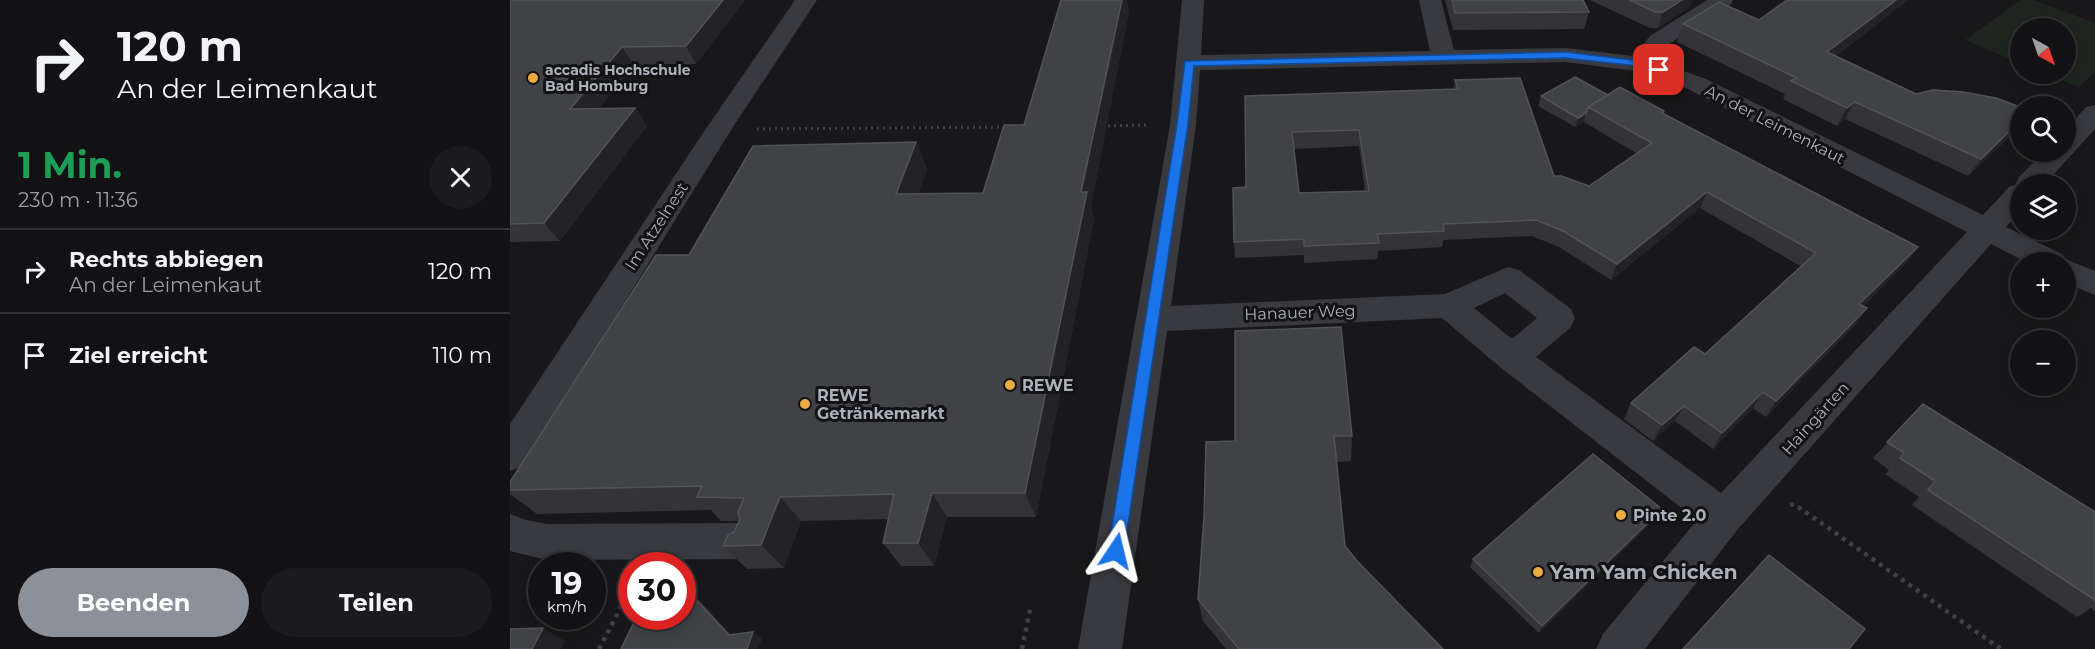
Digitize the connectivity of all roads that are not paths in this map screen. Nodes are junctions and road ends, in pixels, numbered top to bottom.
1 (806, 0) edge
2 (1193, 0) edge
3 (1430, 0) edge
4 (1722, 0) edge
5 (1444, 57) junction
6 (1189, 63) junction
7 (1640, 64) junction
8 (2095, 113) edge
9 (2076, 134) edge
10 (2050, 162) edge
11 (2038, 174) edge
12 (2010, 204) edge
13 (1986, 230) junction
14 (2031, 252) edge
15 (2076, 275) edge
16 (2095, 284) edge
17 (1449, 306) junction
18 (1152, 319) junction
19 (1512, 358) junction
20 (510, 455) edge
21 (1724, 518) junction
22 (510, 532) edge
23 (741, 541) edge
24 (1100, 649) edge
25 (1618, 649) edge

1 - 20 street, Im Atzelnest
2 - 6 street
3 - 5 street
4 - 7 street
5 - 6 street, An der Leimenkaut
5 - 7 street, An der Leimenkaut
6 - 18 street
7 - 13 street, An der Leimenkaut
8 - 9 street
10 - 11 street
12 - 13 street, Haingärten
13 - 14 street, An der Leimenkaut
13 - 21 street, Haingärten
15 - 16 street
17 - 18 street, Hanauer Weg
17 - 19 street
17 - 19 street, Hanauer Weg
18 - 24 street
19 - 21 street
21 - 25 street, Haingärten
22 - 23 street

